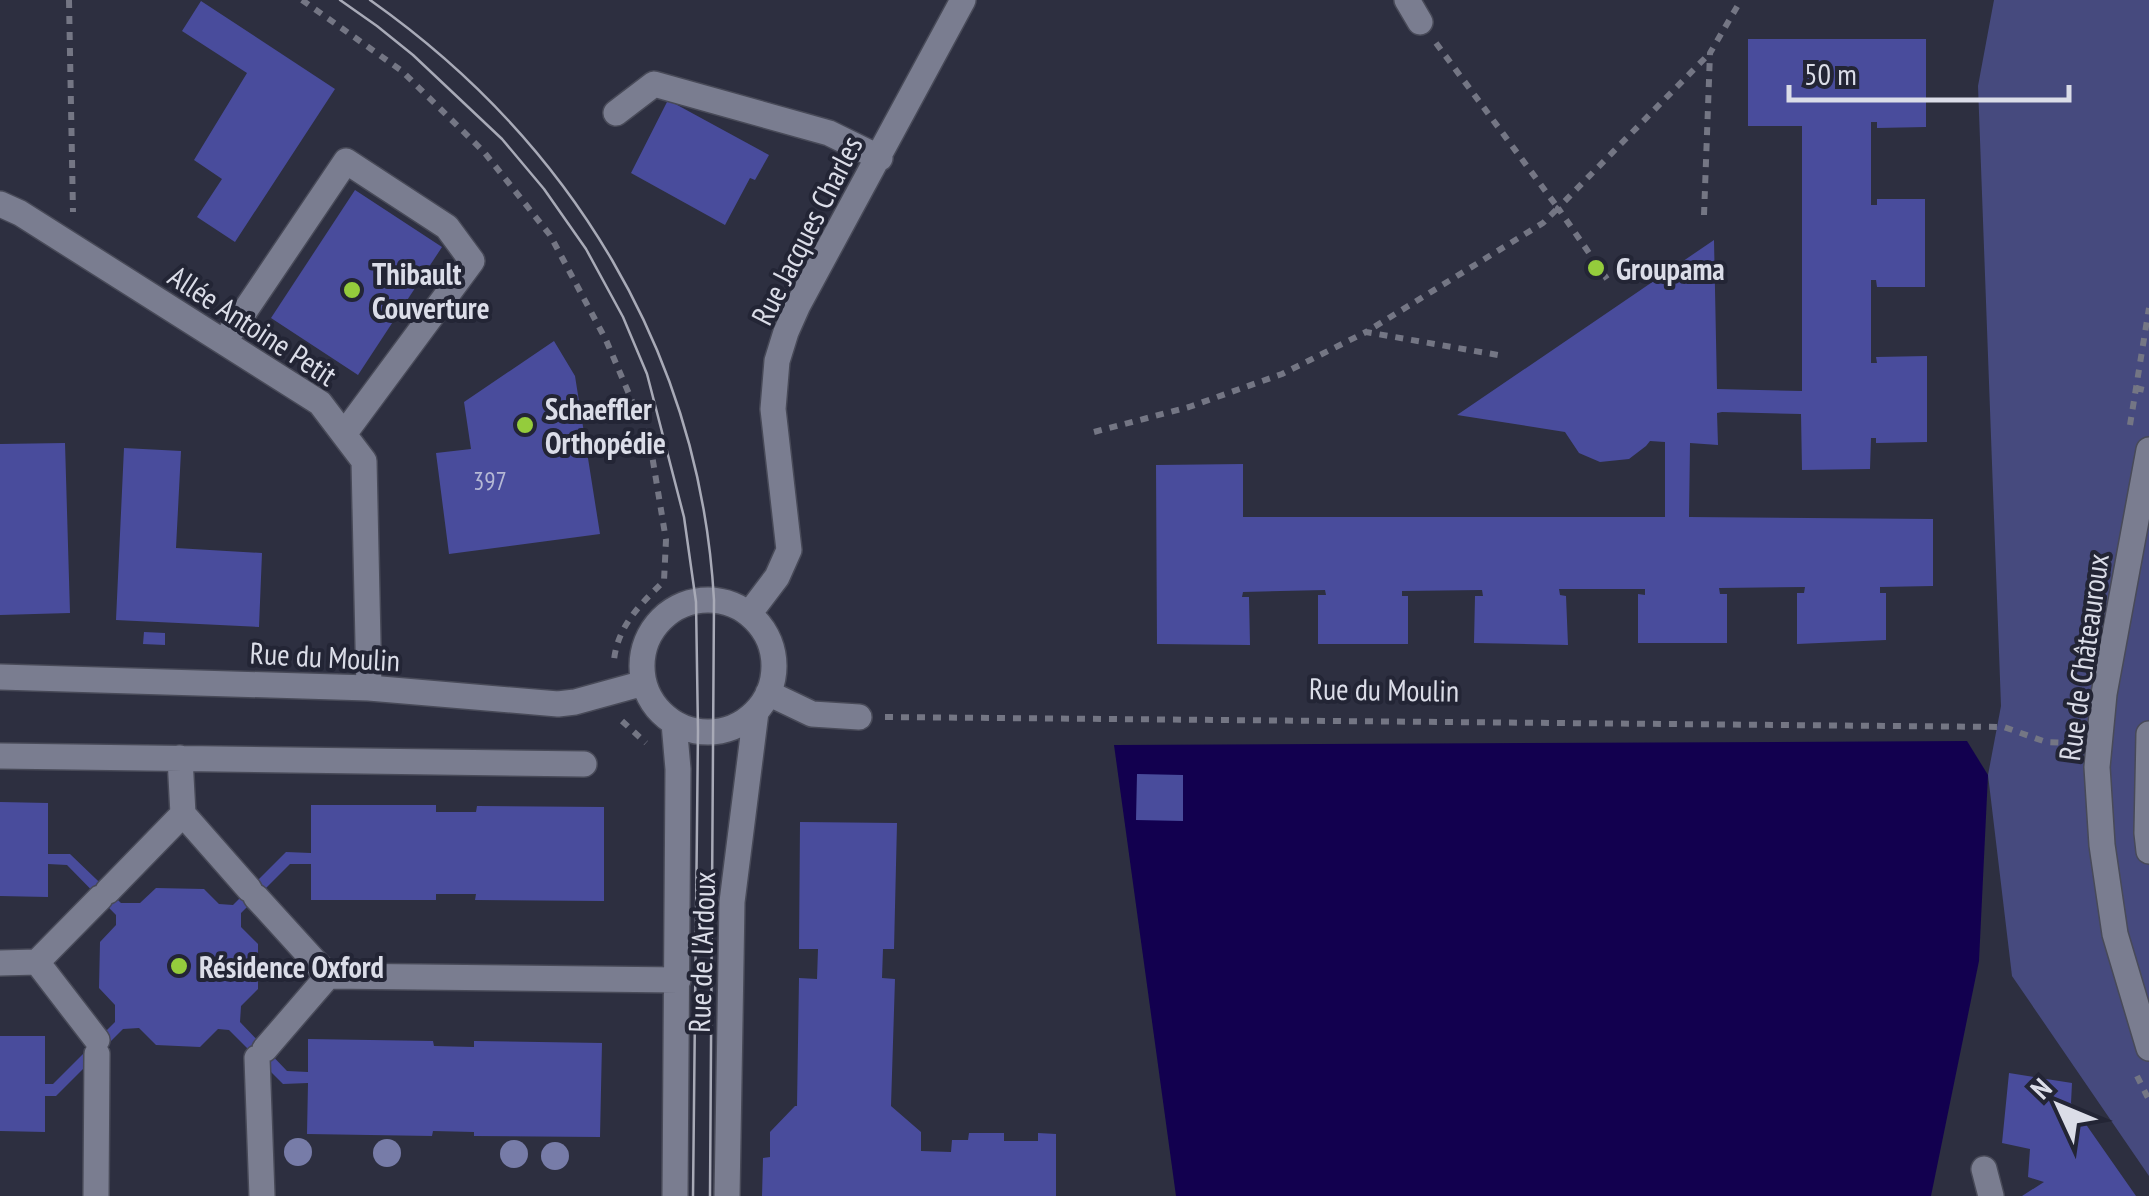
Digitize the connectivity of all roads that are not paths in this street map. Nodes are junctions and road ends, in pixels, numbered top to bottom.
1 (963, 0) edge
2 (616, 113) dead end
3 (880, 158) junction
4 (0, 204) edge
5 (224, 342) junction
6 (344, 434) junction
7 (2149, 450) edge
8 (749, 614) junction
9 (0, 677) edge
10 (644, 683) junction
11 (369, 688) junction
12 (762, 703) junction
13 (858, 716) road end
14 (674, 723) junction
15 (2149, 734) edge
16 (0, 756) edge
17 (180, 758) junction
18 (584, 764) dead end
19 (183, 814) junction
20 (2149, 851) edge
21 (37, 962) junction
22 (0, 963) edge
23 (328, 976) junction
24 (678, 980) junction
25 (2149, 1048) edge
26 (1984, 1169) dead end
27 (96, 1196) edge
28 (262, 1196) edge
29 (675, 1196) edge
30 (727, 1196) edge
31 (1991, 1196) edge

1 - 3 street, Rue Jacques Charles
2 - 3 street
3 - 8 street, Rue Jacques Charles
4 - 5 street, Allée Antoine Petit
5 - 6 street, Allée Antoine Petit
5 - 6 street
6 - 11 street, Allée Antoine Petit
7 - 25 street, Rue de Châteauroux
8 - 10 street
8 - 12 street
9 - 11 street, Rue du Moulin
10 - 11 street, Rue du Moulin
10 - 14 street
12 - 13 street
12 - 14 street
12 - 30 street, Rue de l'Ardoux
14 - 24 street, Rue de l'Ardoux
15 - 20 street
16 - 17 street
17 - 18 street
17 - 19 street
19 - 21 street
19 - 23 street
21 - 22 street
21 - 27 street
23 - 24 street
23 - 28 street
24 - 29 street, Rue de l'Ardoux
26 - 31 street

